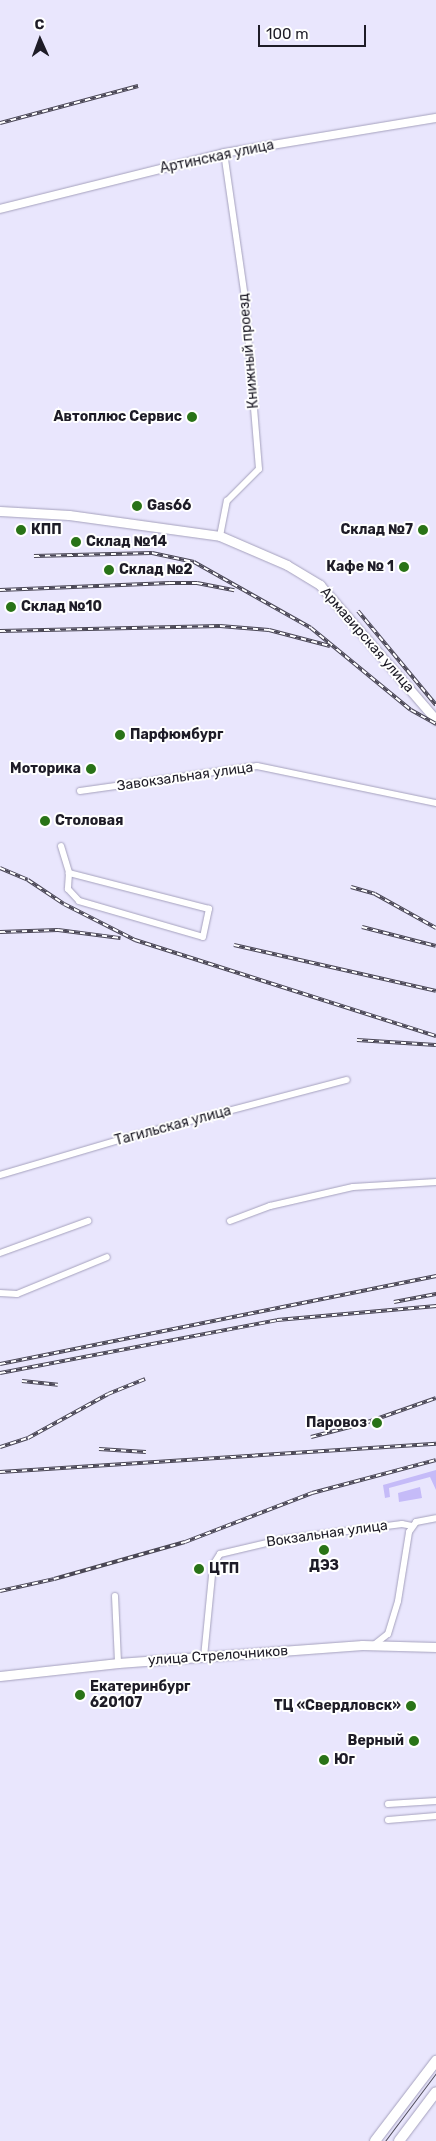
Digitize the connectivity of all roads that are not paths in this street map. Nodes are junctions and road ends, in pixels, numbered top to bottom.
1 (436, 118) edge
2 (224, 153) junction
3 (0, 209) edge
4 (0, 511) edge
5 (220, 536) junction
6 (436, 720) edge
7 (80, 791) dead end
8 (436, 803) edge
9 (61, 846) dead end
10 (70, 873) junction
11 (348, 1080) dead end
12 (0, 1175) edge
13 (436, 1182) edge
14 (88, 1220) dead end
15 (230, 1221) dead end
16 (0, 1253) edge
17 (107, 1258) dead end
18 (0, 1293) edge
19 (436, 1518) edge
20 (412, 1526) junction
21 (115, 1596) dead end
22 (376, 1644) junction
23 (436, 1647) edge
24 (204, 1657) junction
25 (118, 1664) junction
26 (0, 1676) edge
27 (436, 1801) edge
28 (388, 1804) dead end
29 (436, 1816) edge
30 (388, 1820) dead end
31 (436, 2061) edge
32 (436, 2092) edge
33 (375, 2141) edge
34 (399, 2141) edge

1 - 2 street, Артинская улица
2 - 3 street, Артинская улица
2 - 5 street, Книжный проезд
4 - 5 main road, Армавирская улица
5 - 6 main road, Армавирская улица
7 - 8 street, Завокзальная улица
9 - 10 street
10 - 10 street
11 - 12 street, Тагильская улица
13 - 15 street
14 - 16 street
17 - 18 street
19 - 20 street, Вокзальная улица
20 - 22 street
20 - 24 street, Вокзальная улица
21 - 25 street
22 - 23 main road, улица Стрелочников
22 - 24 main road, улица Стрелочников
24 - 25 main road, улица Стрелочников
25 - 26 main road, улица Стрелочников
27 - 28 street
29 - 30 street
31 - 33 main road
32 - 34 main road

